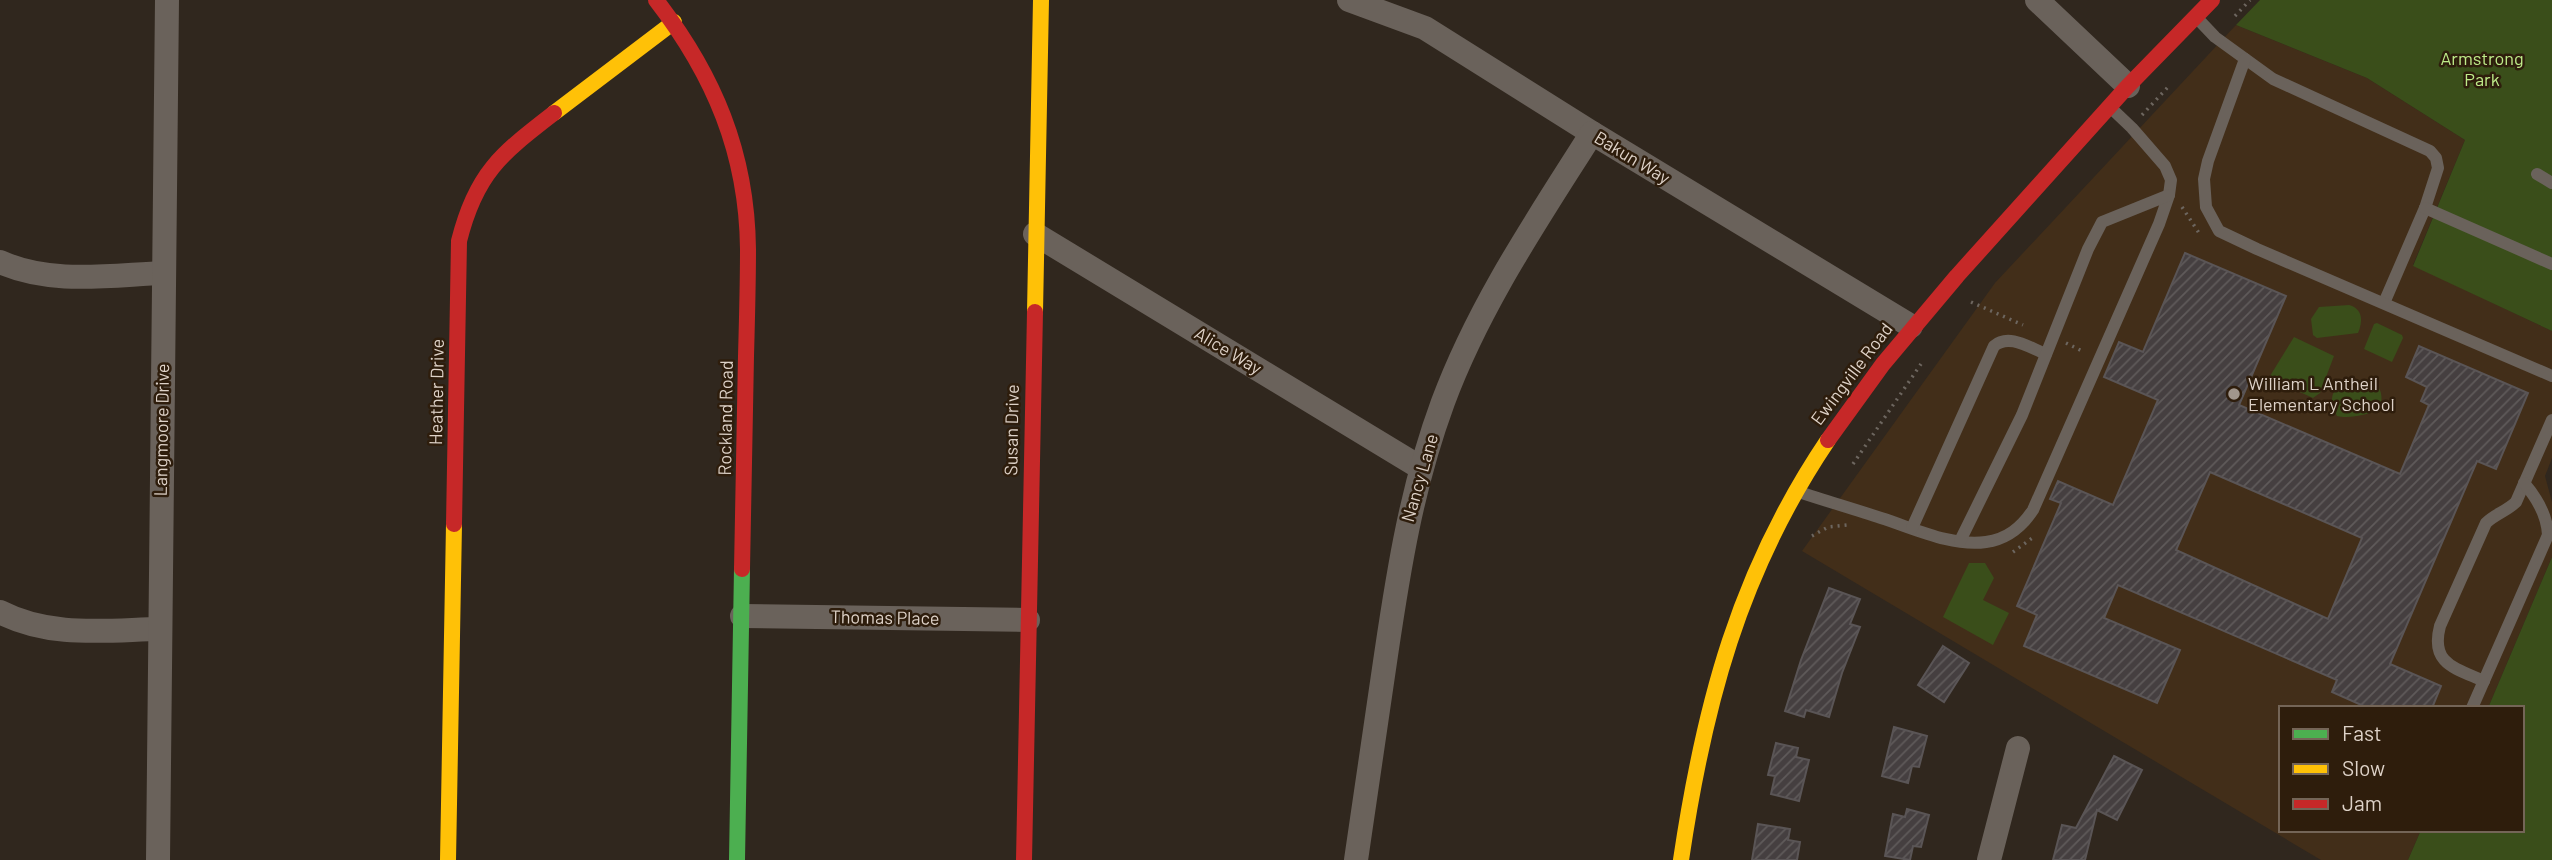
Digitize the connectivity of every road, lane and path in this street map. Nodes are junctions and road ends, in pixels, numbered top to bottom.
1 (167, 0) edge
2 (656, 0) edge
3 (1041, 0) edge
4 (1349, 0) edge
5 (2037, 0) edge
6 (2212, 0) edge
7 (2250, 0) edge
8 (2196, 17) junction
9 (674, 22) junction
10 (2215, 37) junction
11 (2245, 59) junction
12 (2176, 79) dead end
13 (2128, 86) junction
14 (2109, 107) junction
15 (2132, 128) junction
16 (1592, 133) junction
17 (2537, 174) dead end
18 (2552, 183) edge
19 (2169, 195) junction
20 (2425, 208) junction
21 (1035, 234) junction
22 (0, 262) edge
23 (2552, 264) edge
24 (164, 273) junction
25 (1971, 302) dead end
26 (2384, 303) junction
27 (1963, 311) dead end
28 (1911, 326) junction
29 (2046, 354) junction
30 (1926, 357) dead end
31 (2552, 376) edge
32 (2552, 420) edge
33 (1853, 464) dead end
34 (1421, 468) junction
35 (2524, 482) junction
36 (1796, 491) junction
37 (1912, 528) junction
38 (1960, 541) junction
39 (0, 612) edge
40 (742, 616) junction
41 (1028, 620) junction
42 (160, 629) junction
43 (2484, 681) junction
44 (2473, 706) edge
45 (2018, 748) dead end
46 (158, 860) edge
47 (448, 860) edge
48 (737, 860) edge
49 (1024, 860) edge
50 (1356, 860) edge
51 (1681, 860) edge
52 (1989, 860) edge

1 - 24 street, Langmoore Drive
2 - 9 street, Rockland Road
3 - 21 street, Susan Drive
4 - 16 street, Bakun Way
5 - 13 street
6 - 8 street, Ewingville Road
7 - 10 path
8 - 10 lane
8 - 13 street, Ewingville Road
9 - 40 street, Rockland Road
9 - 47 street, Heather Drive
10 - 11 lane
11 - 20 lane
11 - 26 lane
12 - 15 path
13 - 14 street, Ewingville Road
14 - 15 lane
14 - 28 street, Ewingville Road
15 - 19 lane
16 - 28 street, Bakun Way
16 - 34 street, Nancy Lane
17 - 18 lane
19 - 29 lane
19 - 38 lane
20 - 23 lane
20 - 26 lane
21 - 34 street, Alice Way
21 - 41 street, Susan Drive
22 - 24 street
24 - 42 street, Langmoore Drive
25 - 27 path
26 - 31 lane
28 - 36 street, Ewingville Road
29 - 37 lane
29 - 38 lane
30 - 33 path
32 - 35 lane
34 - 50 street, Nancy Lane
35 - 43 lane
35 - 43 lane
36 - 37 lane
36 - 51 street, Ewingville Road
37 - 38 lane
39 - 42 street
40 - 41 street, Thomas Place
40 - 48 street, Rockland Road
41 - 49 street, Susan Drive
42 - 46 street, Langmoore Drive
43 - 44 lane
45 - 52 street

